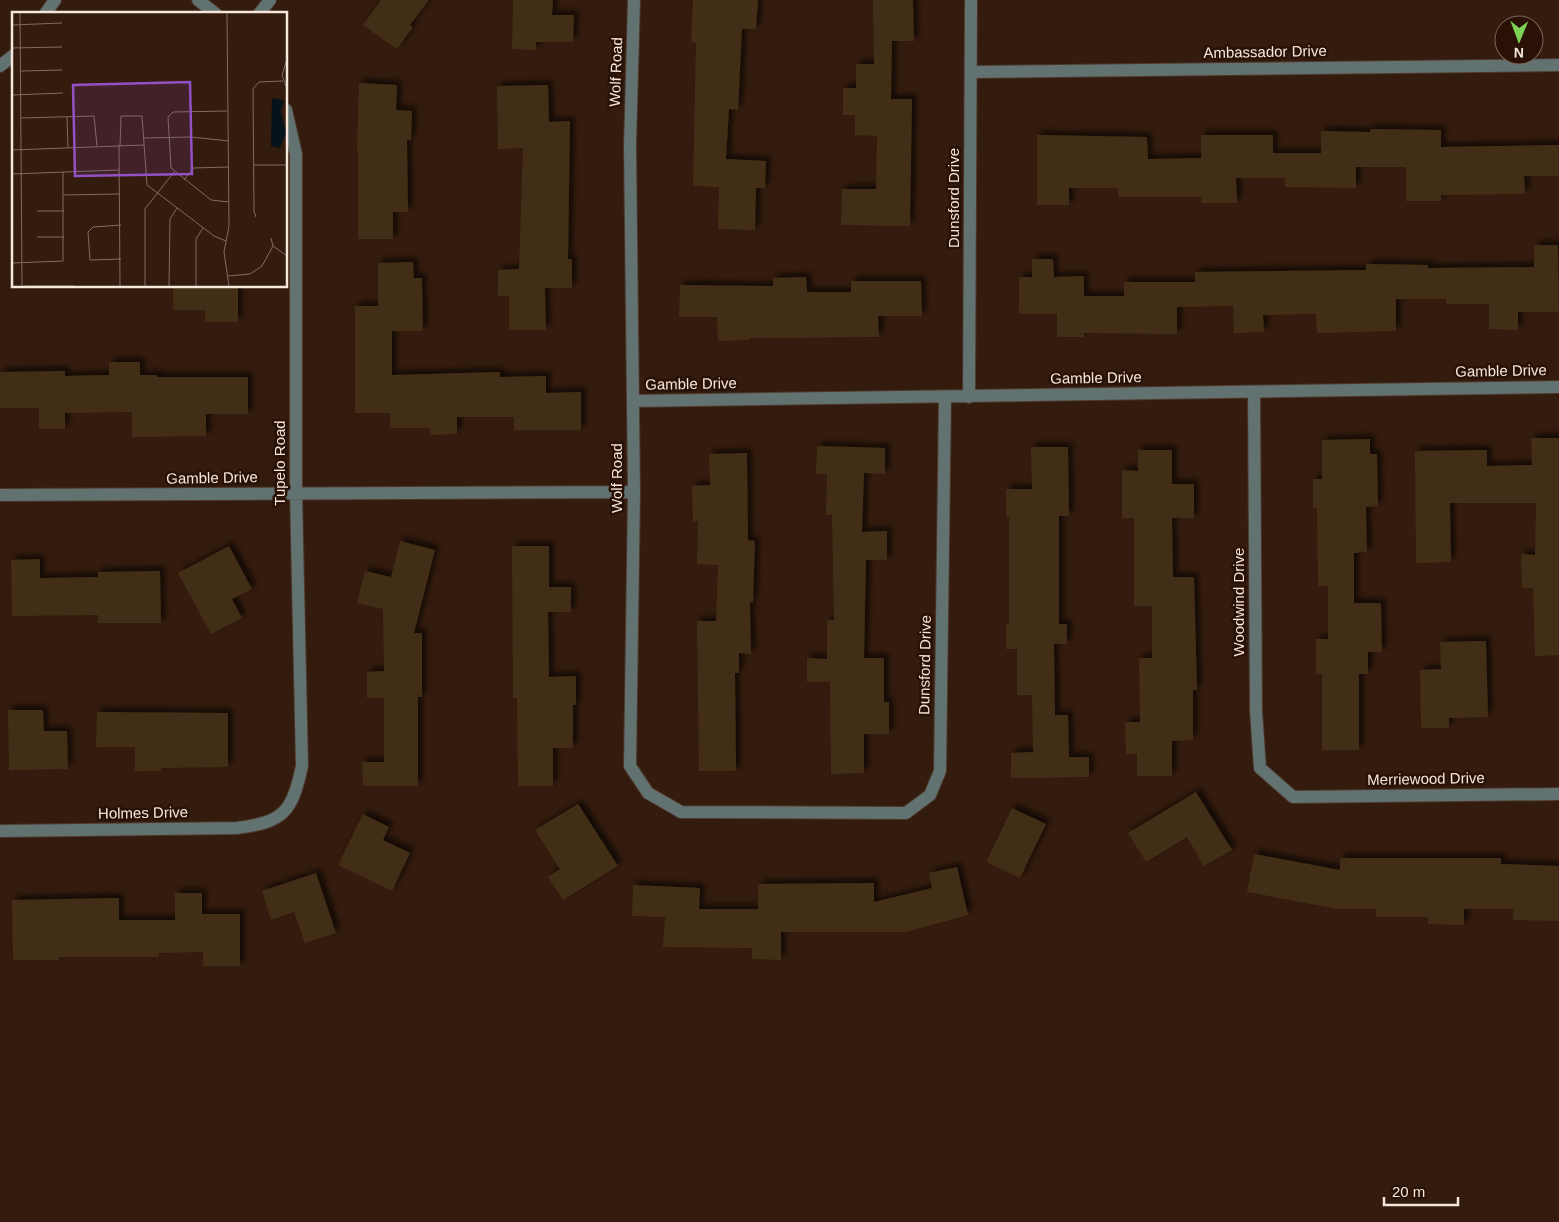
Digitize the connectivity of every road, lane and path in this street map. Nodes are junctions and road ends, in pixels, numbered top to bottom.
1 (55, 0) edge
2 (198, 0) edge
3 (270, 0) edge
4 (634, 0) edge
5 (971, 0) edge
6 (46, 12) edge
7 (213, 12) edge
8 (261, 12) edge
9 (12, 57) edge
10 (1559, 65) edge
11 (0, 66) edge
12 (971, 72) junction
13 (288, 119) edge
14 (1559, 387) edge
15 (1254, 392) junction
16 (945, 397) junction
17 (969, 397) junction
18 (633, 401) junction
19 (634, 492) junction
20 (296, 493) junction
21 (0, 496) edge
22 (1559, 794) edge
23 (1293, 797) joint
24 (799, 813) joint
25 (284, 814) joint
26 (0, 832) edge

1 - 6 street
2 - 7 street
3 - 8 street
4 - 18 street, Wolf Road
5 - 12 street, Dunsford Drive
9 - 11 street
10 - 12 street, Ambassador Drive
12 - 17 street, Dunsford Drive
13 - 20 street, Tupelo Road
14 - 15 street, Gamble Drive
15 - 17 street, Gamble Drive
15 - 23 street, Woodwind Drive
16 - 17 street, Gamble Drive
16 - 18 street, Gamble Drive
16 - 24 street, Dunsford Drive
18 - 19 street, Wolf Road
19 - 20 street, Gamble Drive
19 - 24 street, Wolf Road
20 - 21 street, Gamble Drive
20 - 25 street, Tupelo Road
22 - 23 street, Merriewood Drive
25 - 26 street, Holmes Drive

